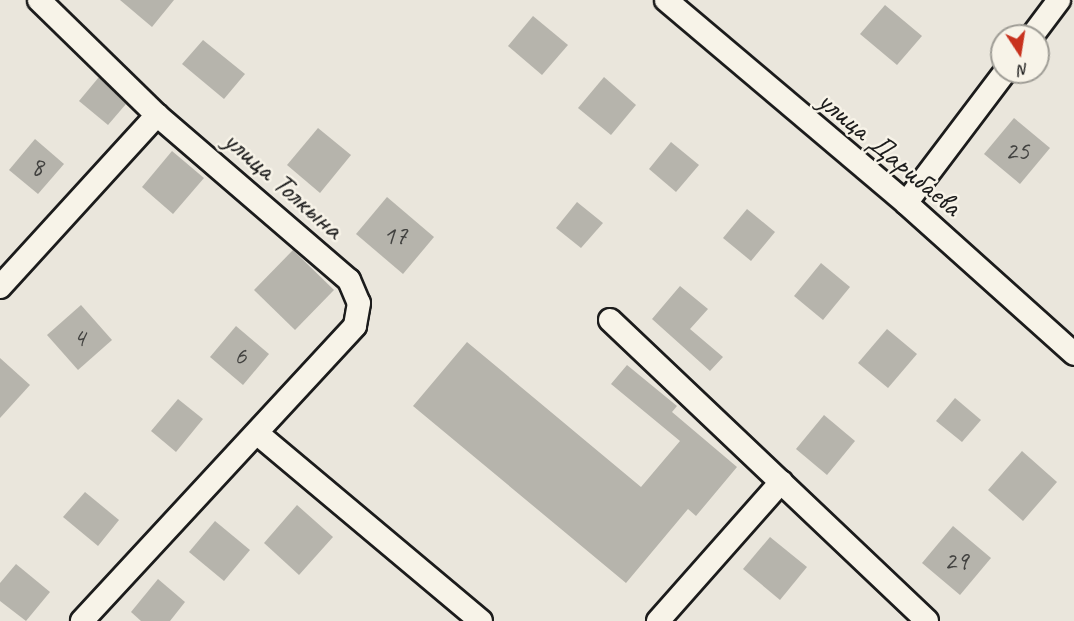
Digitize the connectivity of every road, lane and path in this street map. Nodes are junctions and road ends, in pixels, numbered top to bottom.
1 (39, 0) edge
2 (666, 0) edge
3 (1059, 0) edge
4 (1041, 24) edge
5 (996, 84) edge
6 (157, 114) junction
7 (906, 203) junction
8 (0, 287) edge
9 (610, 320) dead end
10 (1074, 354) edge
11 (258, 434) junction
12 (781, 482) junction
13 (82, 621) edge
14 (482, 621) edge
15 (658, 621) edge
16 (927, 621) edge

1 - 6 street, улица Толкына
2 - 7 street, улица Дарибаева
3 - 4 street
5 - 7 street
6 - 8 street
6 - 11 street, улица Толкына
7 - 10 street, улица Дарибаева
9 - 12 street
11 - 13 street, улица Толкына
11 - 14 street
12 - 15 street
12 - 16 street

